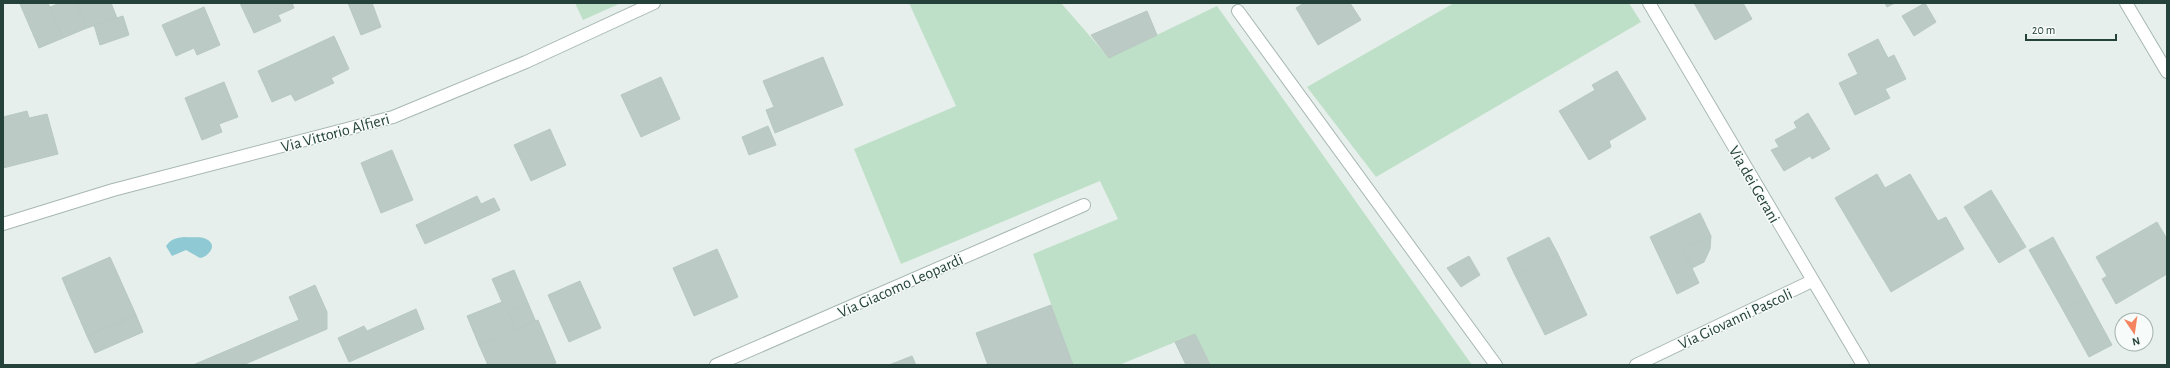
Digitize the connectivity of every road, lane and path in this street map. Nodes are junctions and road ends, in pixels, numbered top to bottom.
1 (654, 3) edge
2 (1649, 3) edge
3 (2126, 3) edge
4 (1238, 10) dead end
5 (2167, 72) edge
6 (1084, 205) dead end
7 (3, 224) edge
8 (1812, 281) junction
9 (716, 365) edge
10 (1496, 365) edge
11 (1636, 365) edge
12 (1862, 365) edge

1 - 7 street, Via Vittorio Alfieri
2 - 8 street, Via dei Gerani
3 - 5 street
4 - 10 street
6 - 9 street, Via Giacomo Leopardi
8 - 11 street, Via Giovanni Pascoli
8 - 12 street, Via dei Gerani

